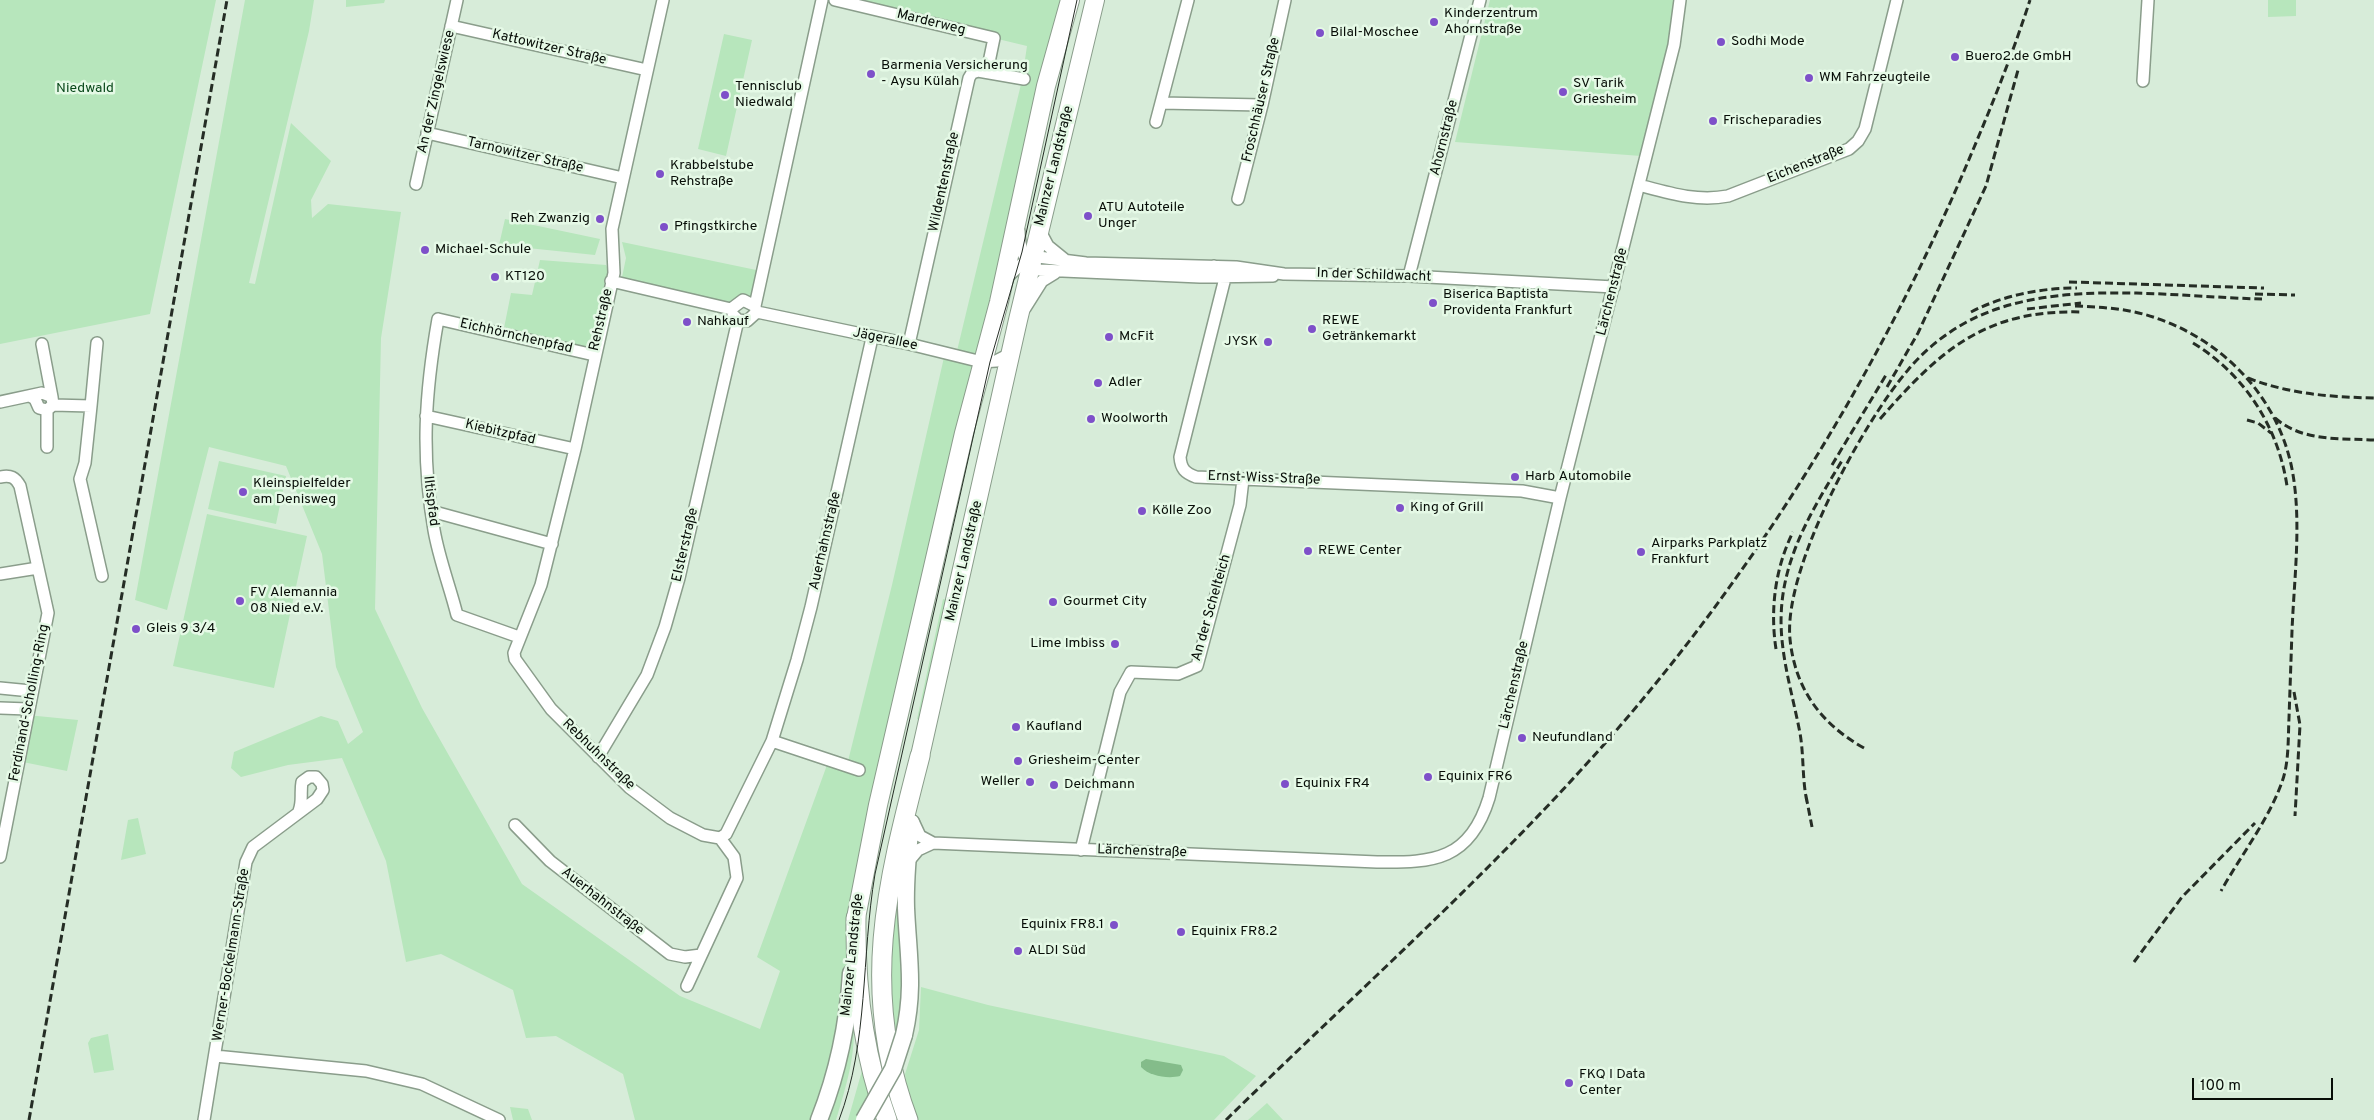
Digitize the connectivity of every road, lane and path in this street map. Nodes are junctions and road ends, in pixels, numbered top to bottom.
1 (457, 0) edge
2 (663, 0) edge
3 (822, 0) edge
4 (834, 0) edge
5 (1070, 0) edge
6 (1095, 0) edge
7 (1188, 0) edge
8 (1284, 0) edge
9 (1480, 0) edge
10 (1680, 0) edge
11 (1897, 0) edge
12 (2148, 0) edge
13 (451, 26) junction
14 (647, 70) junction
15 (987, 72) junction
16 (1024, 79) dead end
17 (2143, 81) dead end
18 (1161, 103) junction
19 (1262, 105) junction
20 (1156, 122) dead end
21 (427, 133) junction
22 (623, 178) junction
23 (416, 184) dead end
24 (1639, 185) junction
25 (1238, 199) dead end
26 (1018, 209) junction
27 (1040, 231) junction
28 (1031, 261) junction
29 (1068, 261) junction
30 (1214, 266) junction
31 (1055, 272) junction
32 (1284, 274) junction
33 (1409, 276) junction
34 (1202, 277) junction
35 (1225, 277) junction
36 (611, 281) junction
37 (1004, 281) junction
38 (1614, 287) junction
39 (1221, 291) junction
40 (731, 308) junction
41 (756, 309) junction
42 (438, 319) joint
43 (738, 320) junction
44 (1018, 320) junction
45 (872, 338) junction
46 (97, 343) dead end
47 (42, 344) dead end
48 (909, 344) junction
49 (1012, 353) junction
50 (594, 355) junction
51 (982, 362) junction
52 (0, 402) edge
53 (51, 404) junction
54 (90, 406) junction
55 (426, 416) junction
56 (47, 447) dead end
57 (575, 449) junction
58 (0, 477) edge
59 (1243, 479) junction
60 (1560, 498) junction
61 (431, 511) junction
62 (552, 544) junction
63 (38, 568) junction
64 (0, 574) edge
65 (102, 576) dead end
66 (519, 637) junction
67 (0, 688) edge
68 (31, 691) junction
69 (0, 708) edge
70 (28, 709) junction
71 (772, 741) junction
72 (598, 756) junction
73 (920, 756) junction
74 (859, 770) dead end
75 (912, 805) junction
76 (298, 811) dead end
77 (4, 816) edge
78 (515, 825) dead end
79 (720, 838) junction
80 (933, 843) junction
81 (1081, 850) junction
82 (0, 857) edge
83 (906, 866) junction
84 (856, 918) junction
85 (701, 955) junction
86 (687, 986) dead end
87 (215, 1056) junction
88 (204, 1120) edge
89 (499, 1120) edge
90 (819, 1120) edge
91 (864, 1120) edge
92 (887, 1120) edge
93 (908, 1120) edge

1 - 13 street, An der Zingelswiese
2 - 14 street, Rehstraße
3 - 41 street
4 - 15 street, Marderweg
5 - 26 main road, Mainzer Landstraße
6 - 27 main road, Mainzer Landstraße
7 - 18 street
8 - 19 street, Froschhäuser Straße
9 - 33 street, Ahornstraße
10 - 24 street, Lärchenstraße
11 - 24 street, Eichenstraße
12 - 17 street
13 - 14 street, Kattowitzer Straße
13 - 21 street, An der Zingelswiese
14 - 22 street, Rehstraße
15 - 16 street
15 - 48 street, Wildentenstraße
18 - 19 street
18 - 20 street
19 - 25 street, Froschhäuser Straße
21 - 22 street, Tarnowitzer Straße
21 - 23 street, An der Zingelswiese
22 - 36 street, Rehstraße
24 - 38 street, Lärchenstraße
26 - 28 street
26 - 37 main road, Mainzer Landstraße
27 - 28 main road, Mainzer Landstraße
27 - 29 street
28 - 29 street, In der Schildwacht
28 - 31 street, In der Schildwacht
28 - 37 street
28 - 44 main road, Mainzer Landstraße
29 - 30 street, In der Schildwacht
30 - 32 street, In der Schildwacht
30 - 35 street
31 - 34 street, In der Schildwacht
31 - 44 street
32 - 33 street, In der Schildwacht
32 - 35 street, In der Schildwacht
33 - 38 street, In der Schildwacht
34 - 35 street, In der Schildwacht
34 - 39 street
35 - 39 street, Ernst-Wiss-Straße
36 - 40 street, Jägerallee
36 - 50 street, Rehstraße
37 - 51 main road, Mainzer Landstraße
38 - 60 street, Lärchenstraße
39 - 59 street, Ernst-Wiss-Straße
40 - 41 street, Jägerallee
40 - 43 street
41 - 43 street
41 - 45 street, Jägerallee
42 - 50 street, Eichhörnchenpfad
42 - 55 street, Iltispfad
43 - 72 street, Elsterstraße
44 - 49 main road, Mainzer Landstraße
45 - 48 street, Jägerallee
45 - 71 street, Auerhahnstraße
46 - 54 street
47 - 53 street
48 - 51 street, Jägerallee
49 - 51 street, Jägerallee
49 - 73 main road, Mainzer Landstraße
50 - 57 street, Rehstraße
51 - 84 main road, Mainzer Landstraße
52 - 53 street
53 - 54 street
53 - 56 street
54 - 65 street
55 - 57 street, Kiebitzpfad
55 - 61 street, Iltispfad
57 - 62 street, Rehstraße
58 - 63 street, Ferdinand-Scholling-Ring
59 - 60 street, Ernst-Wiss-Straße
59 - 81 street, An der Schelteich
60 - 81 street, Lärchenstraße
61 - 62 street
61 - 66 street, Iltispfad
62 - 66 street, Rehstraße
63 - 64 street
63 - 68 street, Ferdinand-Scholling-Ring
66 - 72 street, Rebhuhnstraße
67 - 68 street
68 - 70 street, Ferdinand-Scholling-Ring
69 - 70 street
70 - 77 street, Ferdinand-Scholling-Ring
71 - 74 street
71 - 79 street, Auerhahnstraße
72 - 79 street, Rebhuhnstraße
73 - 75 main road, Mainzer Landstraße
73 - 93 highway
75 - 80 street
75 - 83 main road, Mainzer Landstraße
76 - 87 street, Werner-Bockelmann-Straße
77 - 82 street, Ferdinand-Scholling-Ring
78 - 85 street, Auerhahnstraße
79 - 85 street
80 - 81 street, Lärchenstraße
80 - 83 street
83 - 91 main road, Mainzer Landstraße, bridge
84 - 90 main road, Mainzer Landstraße
84 - 92 highway
85 - 86 street
87 - 88 street, Werner-Bockelmann-Straße
87 - 89 street

